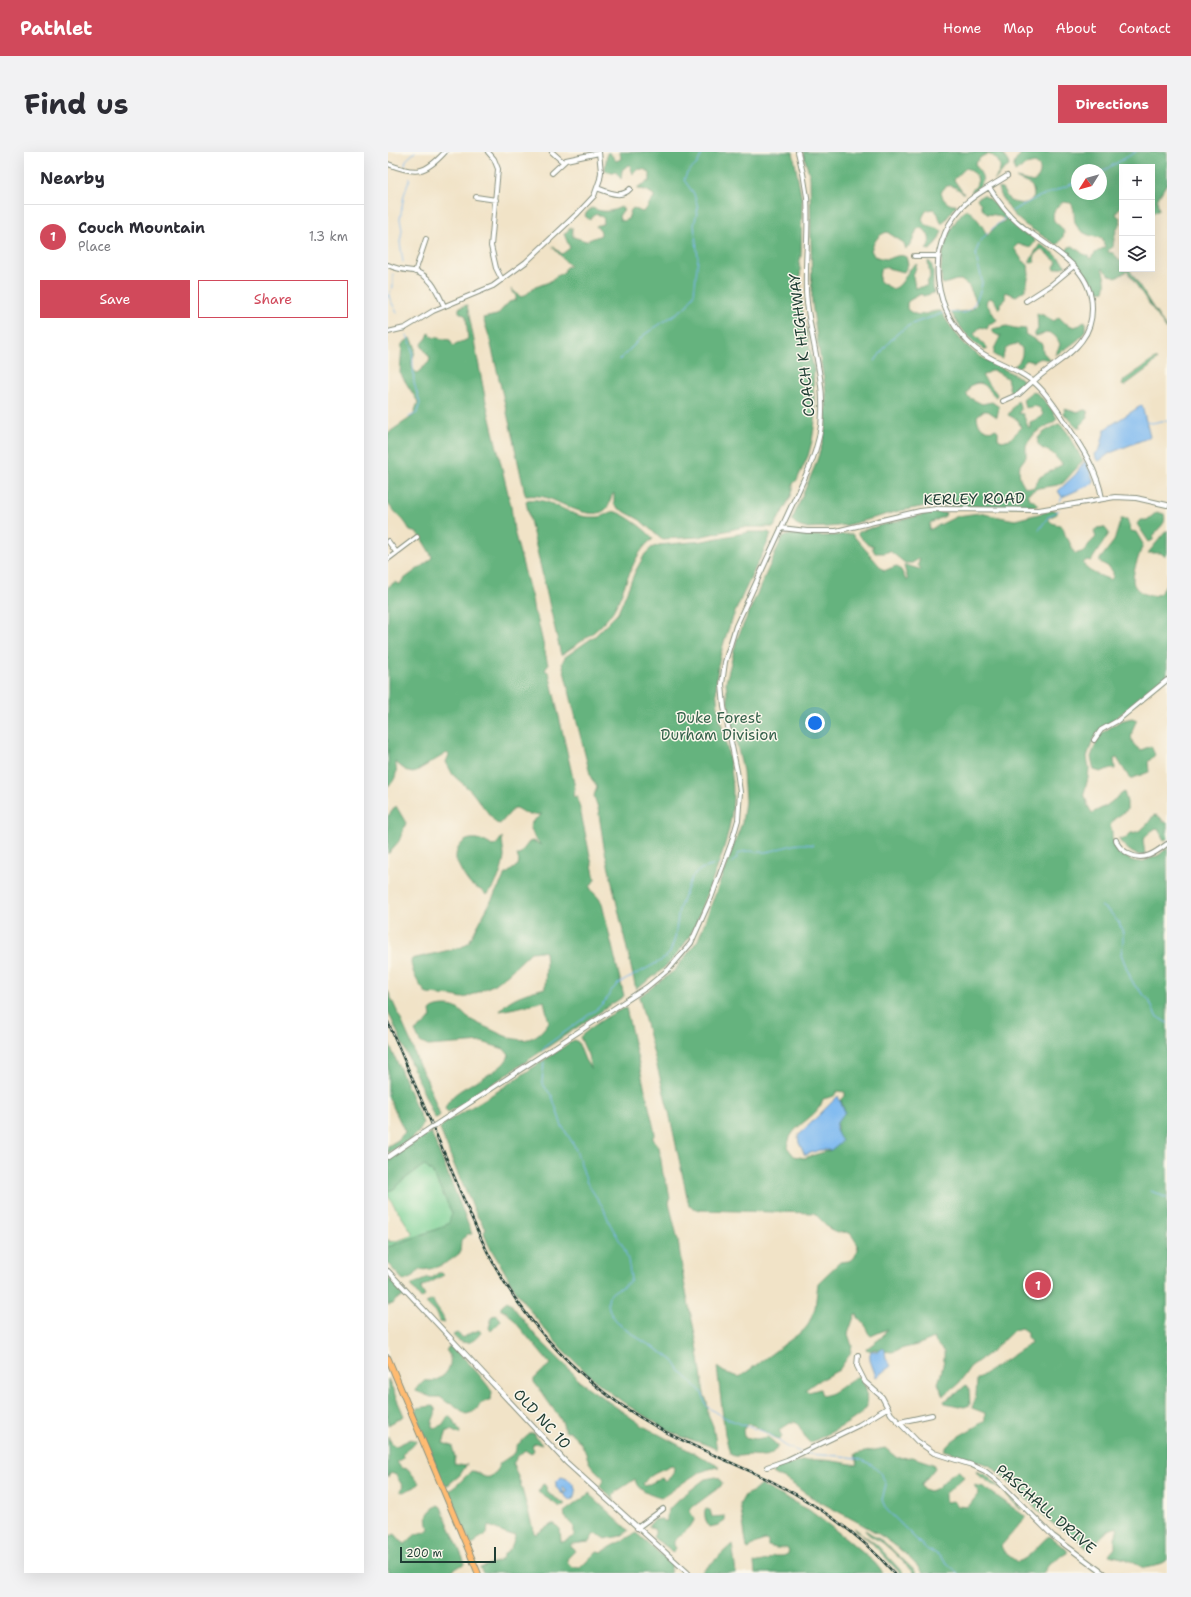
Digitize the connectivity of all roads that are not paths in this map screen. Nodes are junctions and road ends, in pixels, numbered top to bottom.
1 (445, 152) edge
2 (488, 152) edge
3 (552, 152) edge
4 (599, 152) edge
5 (798, 152) edge
6 (563, 162) junction
7 (388, 164) edge
8 (552, 173) dead end
9 (1006, 176) dead end
10 (989, 187) junction
11 (597, 188) junction
12 (630, 189) dead end
13 (476, 197) dead end
14 (496, 200) junction
15 (426, 239) dead end
16 (914, 256) dead end
17 (938, 256) junction
18 (388, 265) edge
19 (1074, 266) junction
20 (415, 272) junction
21 (502, 280) junction
22 (1026, 301) dead end
23 (444, 306) junction
24 (388, 332) edge
25 (1033, 381) junction
26 (1004, 401) dead end
27 (1102, 498) junction
28 (1167, 505) edge
29 (782, 528) junction
30 (417, 537) dead end
31 (388, 541) edge
32 (396, 552) junction
33 (388, 559) edge
34 (1167, 680) edge
35 (1094, 740) dead end
36 (1116, 840) dead end
37 (1167, 844) edge
38 (388, 1157) edge
39 (388, 1271) edge
40 (858, 1355) dead end
41 (388, 1358) edge
42 (887, 1408) junction
43 (932, 1415) dead end
44 (900, 1422) junction
45 (767, 1467) dead end
46 (663, 1509) dead end
47 (637, 1528) junction
48 (478, 1573) edge
49 (688, 1573) edge
50 (1103, 1573) edge

1 - 7 street
2 - 14 street
3 - 6 street
4 - 6 street
4 - 11 street
5 - 29 street, COACH K HIGHWAY
6 - 8 street
9 - 10 street
10 - 17 street
10 - 19 street
11 - 12 street
11 - 21 street
13 - 14 street
14 - 21 street
15 - 20 street
16 - 17 street
17 - 25 street
18 - 20 street
19 - 22 street
19 - 25 street
20 - 23 street
21 - 23 street
23 - 24 street
25 - 26 street
25 - 27 street
27 - 28 street, KERLEY ROAD
27 - 29 street, KERLEY ROAD
29 - 38 street, COACH K HIGHWAY, bridge
30 - 32 street
31 - 32 street
32 - 33 street
34 - 35 street
36 - 37 street
39 - 47 street, OLD NC 10
40 - 42 street, PASCHALL DRIVE
41 - 48 main road
42 - 44 street, PASCHALL DRIVE
42 - 45 street
43 - 44 street
44 - 50 street, PASCHALL DRIVE
46 - 47 street
47 - 49 street, OLD NC 10

